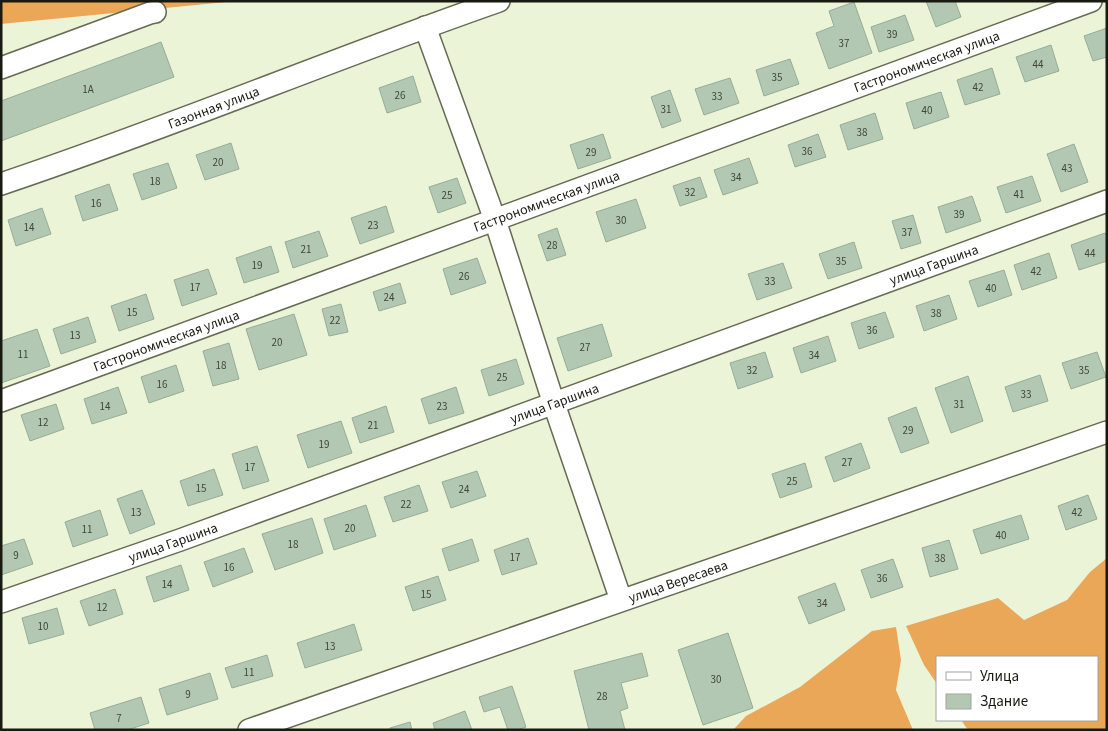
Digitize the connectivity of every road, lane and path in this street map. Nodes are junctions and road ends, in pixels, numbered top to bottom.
1 (499, 1) edge
2 (1092, 1) edge
3 (155, 12) dead end
4 (425, 27) junction
5 (1, 68) edge
6 (1, 184) edge
7 (1107, 202) edge
8 (495, 220) junction
9 (1, 401) edge
10 (554, 404) junction
11 (1107, 432) edge
12 (622, 600) junction
13 (1, 602) edge
14 (249, 730) edge

1 - 4 street, Газонная улица
2 - 8 street, Гастрономическая улица
3 - 5 street
4 - 6 street, Газонная улица
4 - 8 street
7 - 10 street, улица Гаршина
8 - 9 street, Гастрономическая улица
8 - 10 street
10 - 12 street
10 - 13 street, улица Гаршина
11 - 12 street, улица Вересаева
12 - 14 street, улица Вересаева

